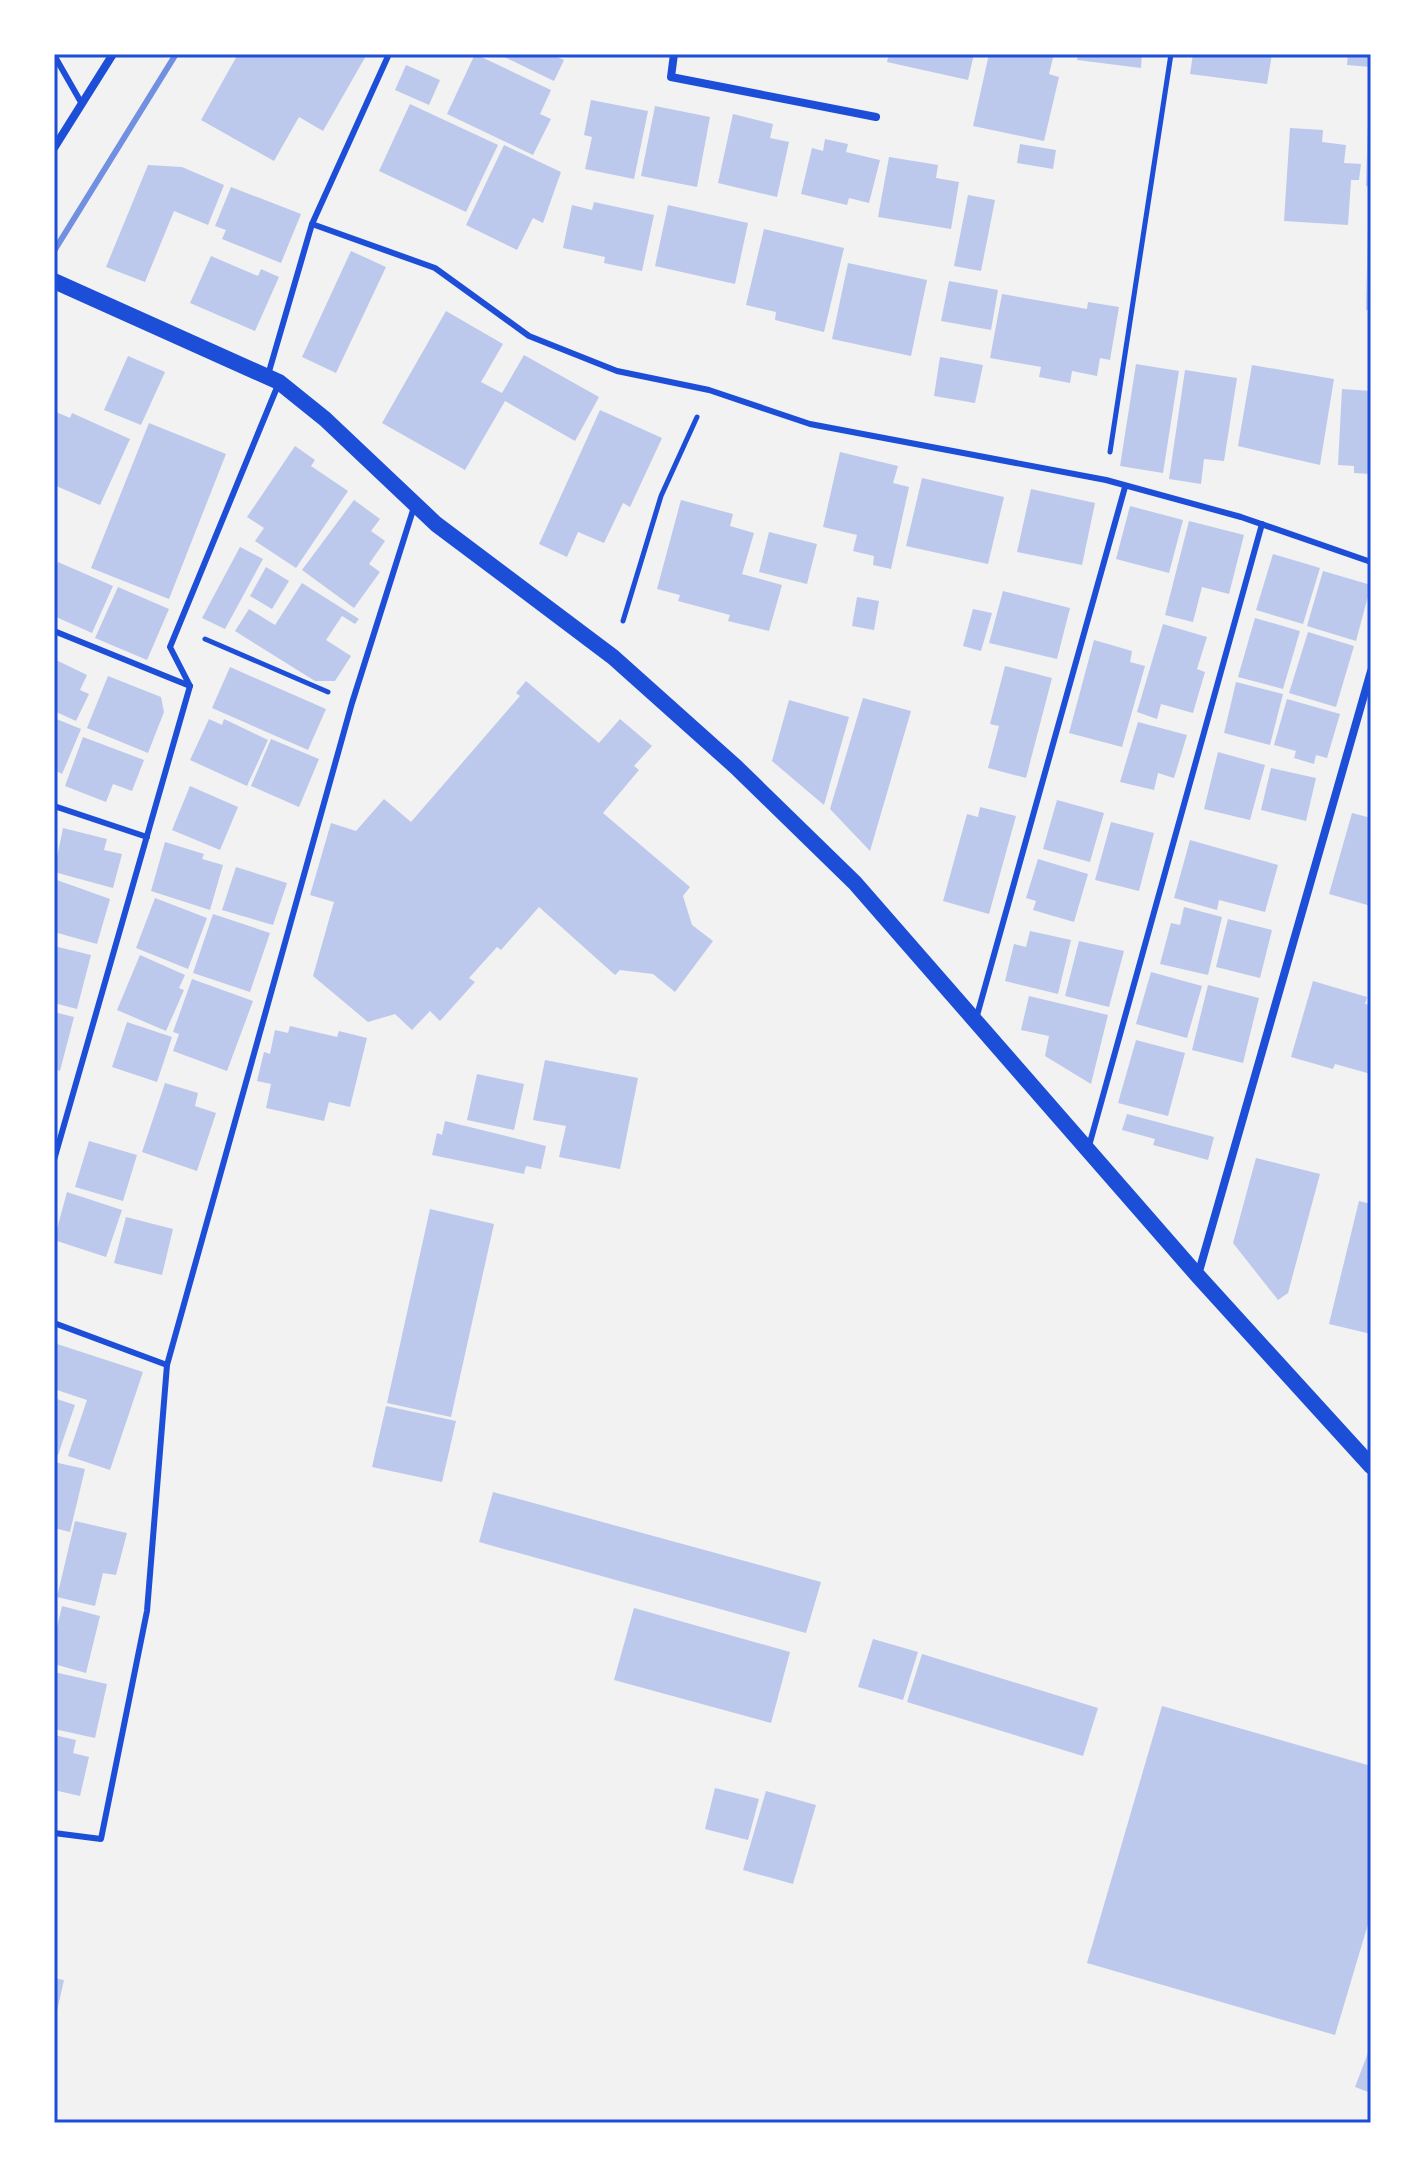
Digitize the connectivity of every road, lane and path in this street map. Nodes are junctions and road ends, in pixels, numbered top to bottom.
1 (113, 54) edge
2 (389, 54) edge
3 (674, 54) edge
4 (1171, 54) edge
5 (54, 55) edge
6 (82, 104) junction
7 (876, 117) dead end
8 (54, 148) edge
9 (312, 224) junction
10 (54, 281) edge
11 (274, 378) junction
12 (709, 390) junction
13 (1106, 480) junction
14 (1125, 487) junction
15 (414, 504) junction
16 (1262, 524) junction
17 (1371, 562) edge
18 (178, 627) junction
19 (54, 631) edge
20 (613, 657) junction
21 (1371, 671) edge
22 (190, 686) junction
23 (352, 703) junction
24 (54, 806) edge
25 (147, 837) junction
26 (976, 1019) junction
27 (1088, 1149) junction
28 (54, 1160) edge
29 (1198, 1276) junction
30 (54, 1323) edge
31 (167, 1365) junction
32 (1371, 1466) edge
33 (54, 1833) edge

1 - 6 street
2 - 9 lane
3 - 7 street
4 - 13 path
5 - 6 lane
6 - 8 street
9 - 11 lane
9 - 12 lane
10 - 11 main road
11 - 15 main road
11 - 18 lane
12 - 13 lane
12 - 20 path
13 - 14 lane
14 - 16 lane
14 - 26 lane
15 - 20 main road
15 - 23 lane
16 - 17 lane
16 - 27 lane
18 - 22 lane
18 - 23 path
19 - 22 lane
20 - 26 main road
21 - 29 street
22 - 25 lane
23 - 31 lane
24 - 25 lane
25 - 28 lane
26 - 27 main road
27 - 29 main road
29 - 32 main road
30 - 31 lane
31 - 33 lane

